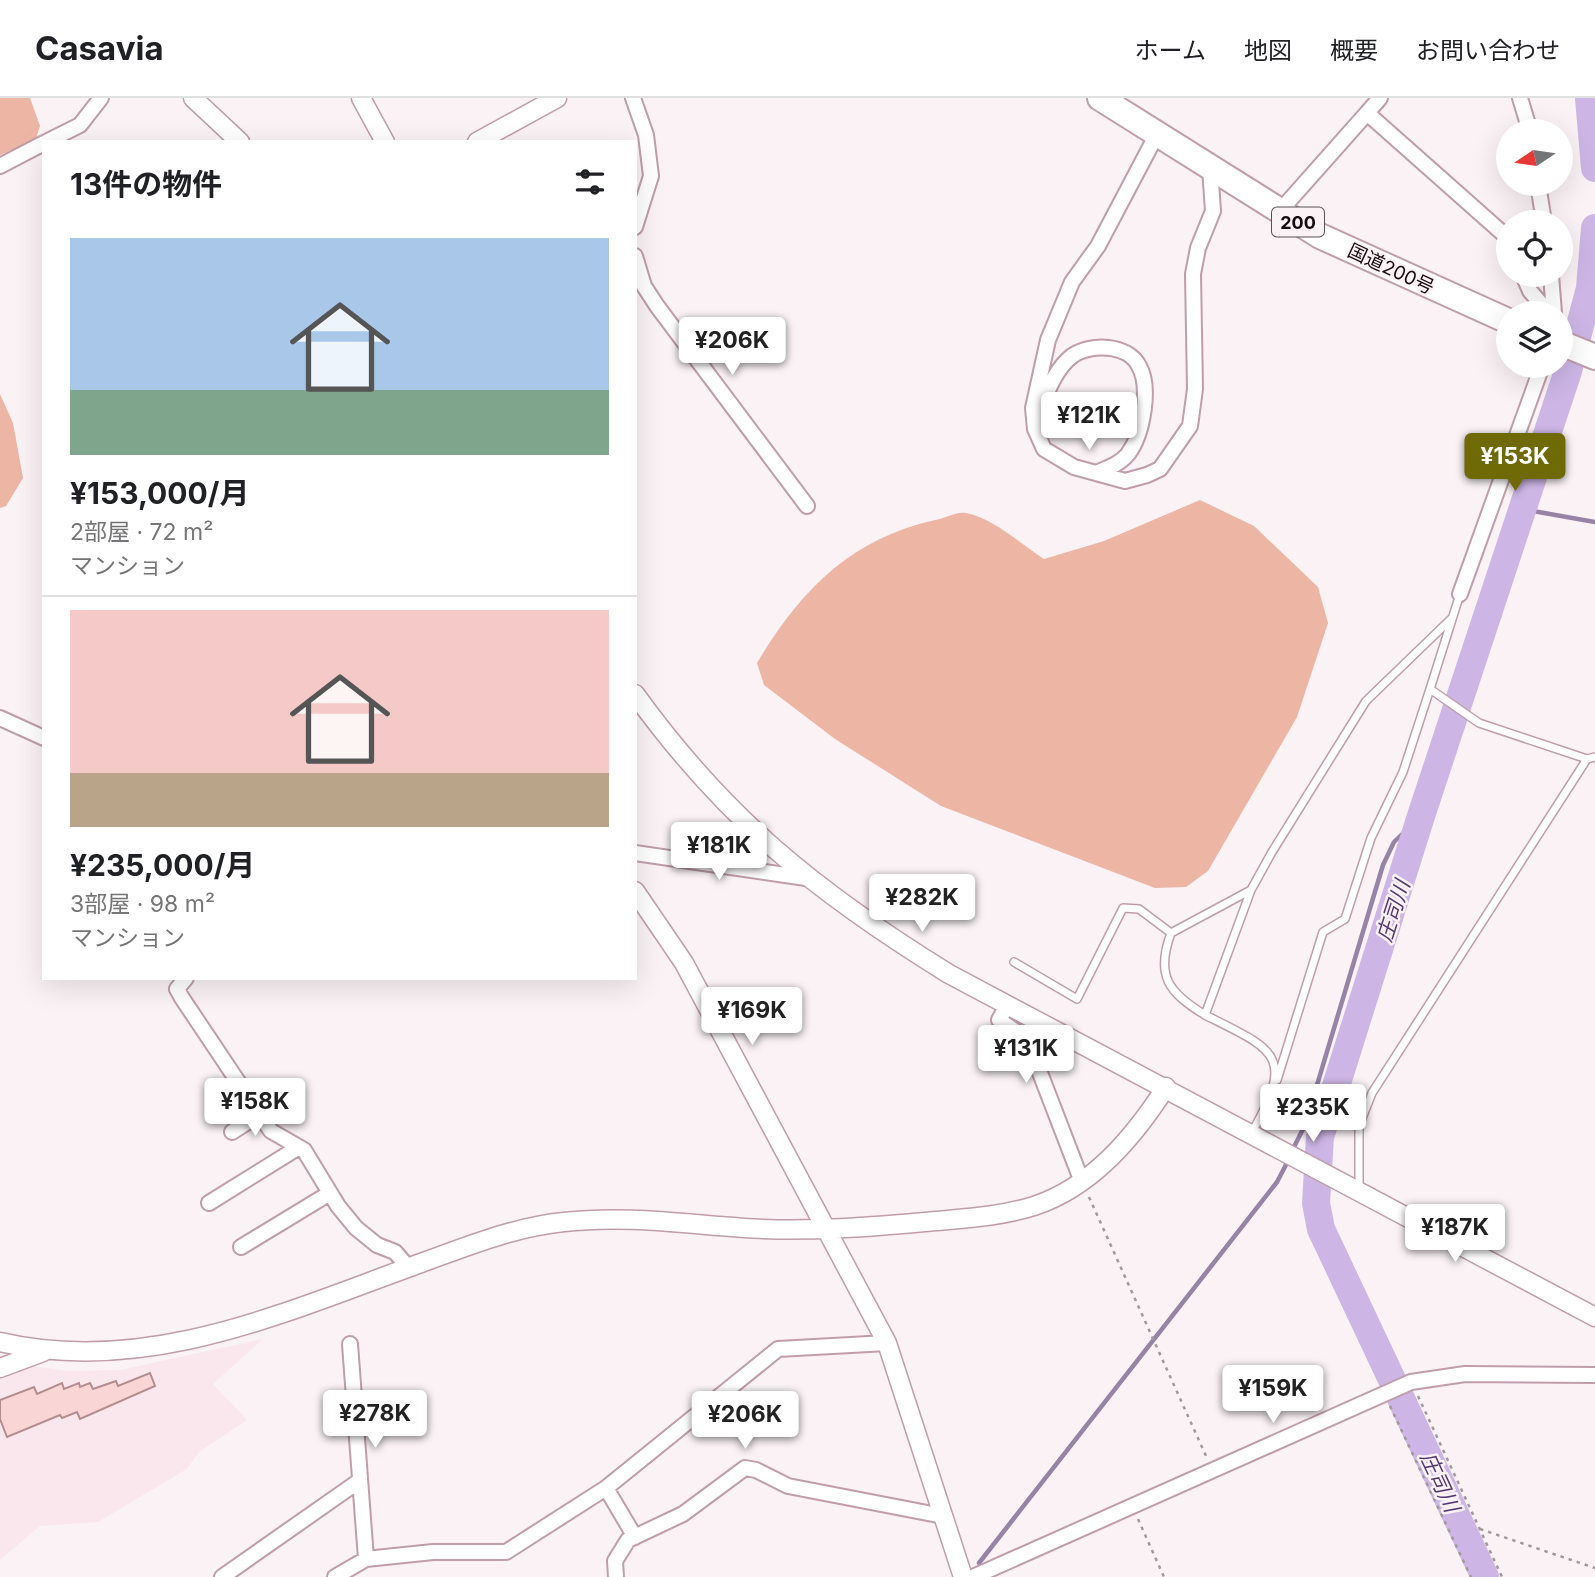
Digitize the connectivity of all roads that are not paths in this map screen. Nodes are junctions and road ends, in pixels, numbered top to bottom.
1 (101, 98) edge
2 (193, 98) edge
3 (361, 98) edge
4 (557, 98) edge
5 (633, 98) edge
6 (1100, 98) edge
7 (1380, 98) edge
8 (1519, 100) edge
9 (1367, 113) junction
10 (1526, 119) edge
11 (1157, 134) junction
12 (49, 140) edge
13 (238, 140) edge
14 (385, 140) edge
15 (481, 140) edge
16 (42, 144) edge
17 (0, 166) edge
18 (1210, 168) junction
19 (1280, 211) junction
20 (637, 221) edge
21 (1496, 227) edge
22 (637, 262) edge
23 (1528, 287) edge
24 (1540, 301) edge
25 (1496, 316) edge
26 (1573, 348) edge
27 (1595, 357) edge
28 (1538, 378) edge
29 (1034, 422) junction
30 (1096, 472) junction
31 (807, 506) dead end
32 (1460, 594) joint
33 (1452, 618) junction
34 (1430, 689) junction
35 (637, 697) edge
36 (0, 719) edge
37 (42, 737) edge
38 (1591, 758) edge
39 (637, 853) edge
40 (806, 878) junction
41 (1251, 890) junction
42 (637, 894) edge
43 (1171, 933) junction
44 (1014, 962) dead end
45 (184, 980) edge
46 (1007, 1004) junction
47 (1205, 1015) junction
48 (1276, 1082) junction
49 (1166, 1087) junction
50 (260, 1114) junction
51 (232, 1132) dead end
52 (1252, 1132) junction
53 (299, 1147) junction
54 (1082, 1182) junction
55 (1359, 1192) junction
56 (330, 1193) junction
57 (209, 1203) dead end
58 (827, 1228) junction
59 (241, 1247) dead end
60 (408, 1268) junction
61 (1595, 1317) edge
62 (0, 1342) edge
63 (887, 1343) junction
64 (350, 1344) dead end
65 (46, 1350) junction
66 (0, 1368) edge
67 (1595, 1374) edge
68 (359, 1481) junction
69 (606, 1488) junction
70 (943, 1516) junction
71 (635, 1537) junction
72 (366, 1559) junction
73 (222, 1577) edge
74 (335, 1577) edge
75 (616, 1577) edge
76 (963, 1577) edge
77 (973, 1577) edge

1 - 12 street
2 - 13 street
3 - 14 street
4 - 15 street
5 - 20 street
6 - 11 highway, 国道200号 / 200
7 - 9 street
8 - 10 street
9 - 19 street
9 - 21 street
11 - 18 highway, 国道200号 / 200
11 - 29 street
16 - 17 street
18 - 19 highway, 国道200号 / 200
18 - 30 street
19 - 25 highway, 国道200号 / 200
22 - 31 street
23 - 24 street
26 - 27 highway
28 - 32 street
29 - 30 street
29 - 30 street
32 - 33 lane
33 - 34 lane
33 - 41 lane
34 - 38 lane
34 - 48 lane
35 - 40 street
36 - 37 street
38 - 55 lane
39 - 40 street
40 - 46 street
41 - 43 lane
41 - 47 lane
42 - 58 street
43 - 44 lane
43 - 47 lane
45 - 50 street
46 - 49 street
46 - 54 street
47 - 48 lane
48 - 52 lane
49 - 52 street
49 - 54 street
50 - 51 street
50 - 53 street
52 - 55 street
53 - 56 street
53 - 57 street
54 - 58 street
55 - 61 street
56 - 59 street
56 - 60 street
58 - 60 street
58 - 63 street
60 - 65 street
62 - 65 street
63 - 69 street
63 - 70 street
64 - 68 street
65 - 66 street
67 - 77 street
68 - 72 street
68 - 73 street
69 - 71 street
69 - 72 street
70 - 71 street
70 - 76 street
71 - 75 street
72 - 74 street

